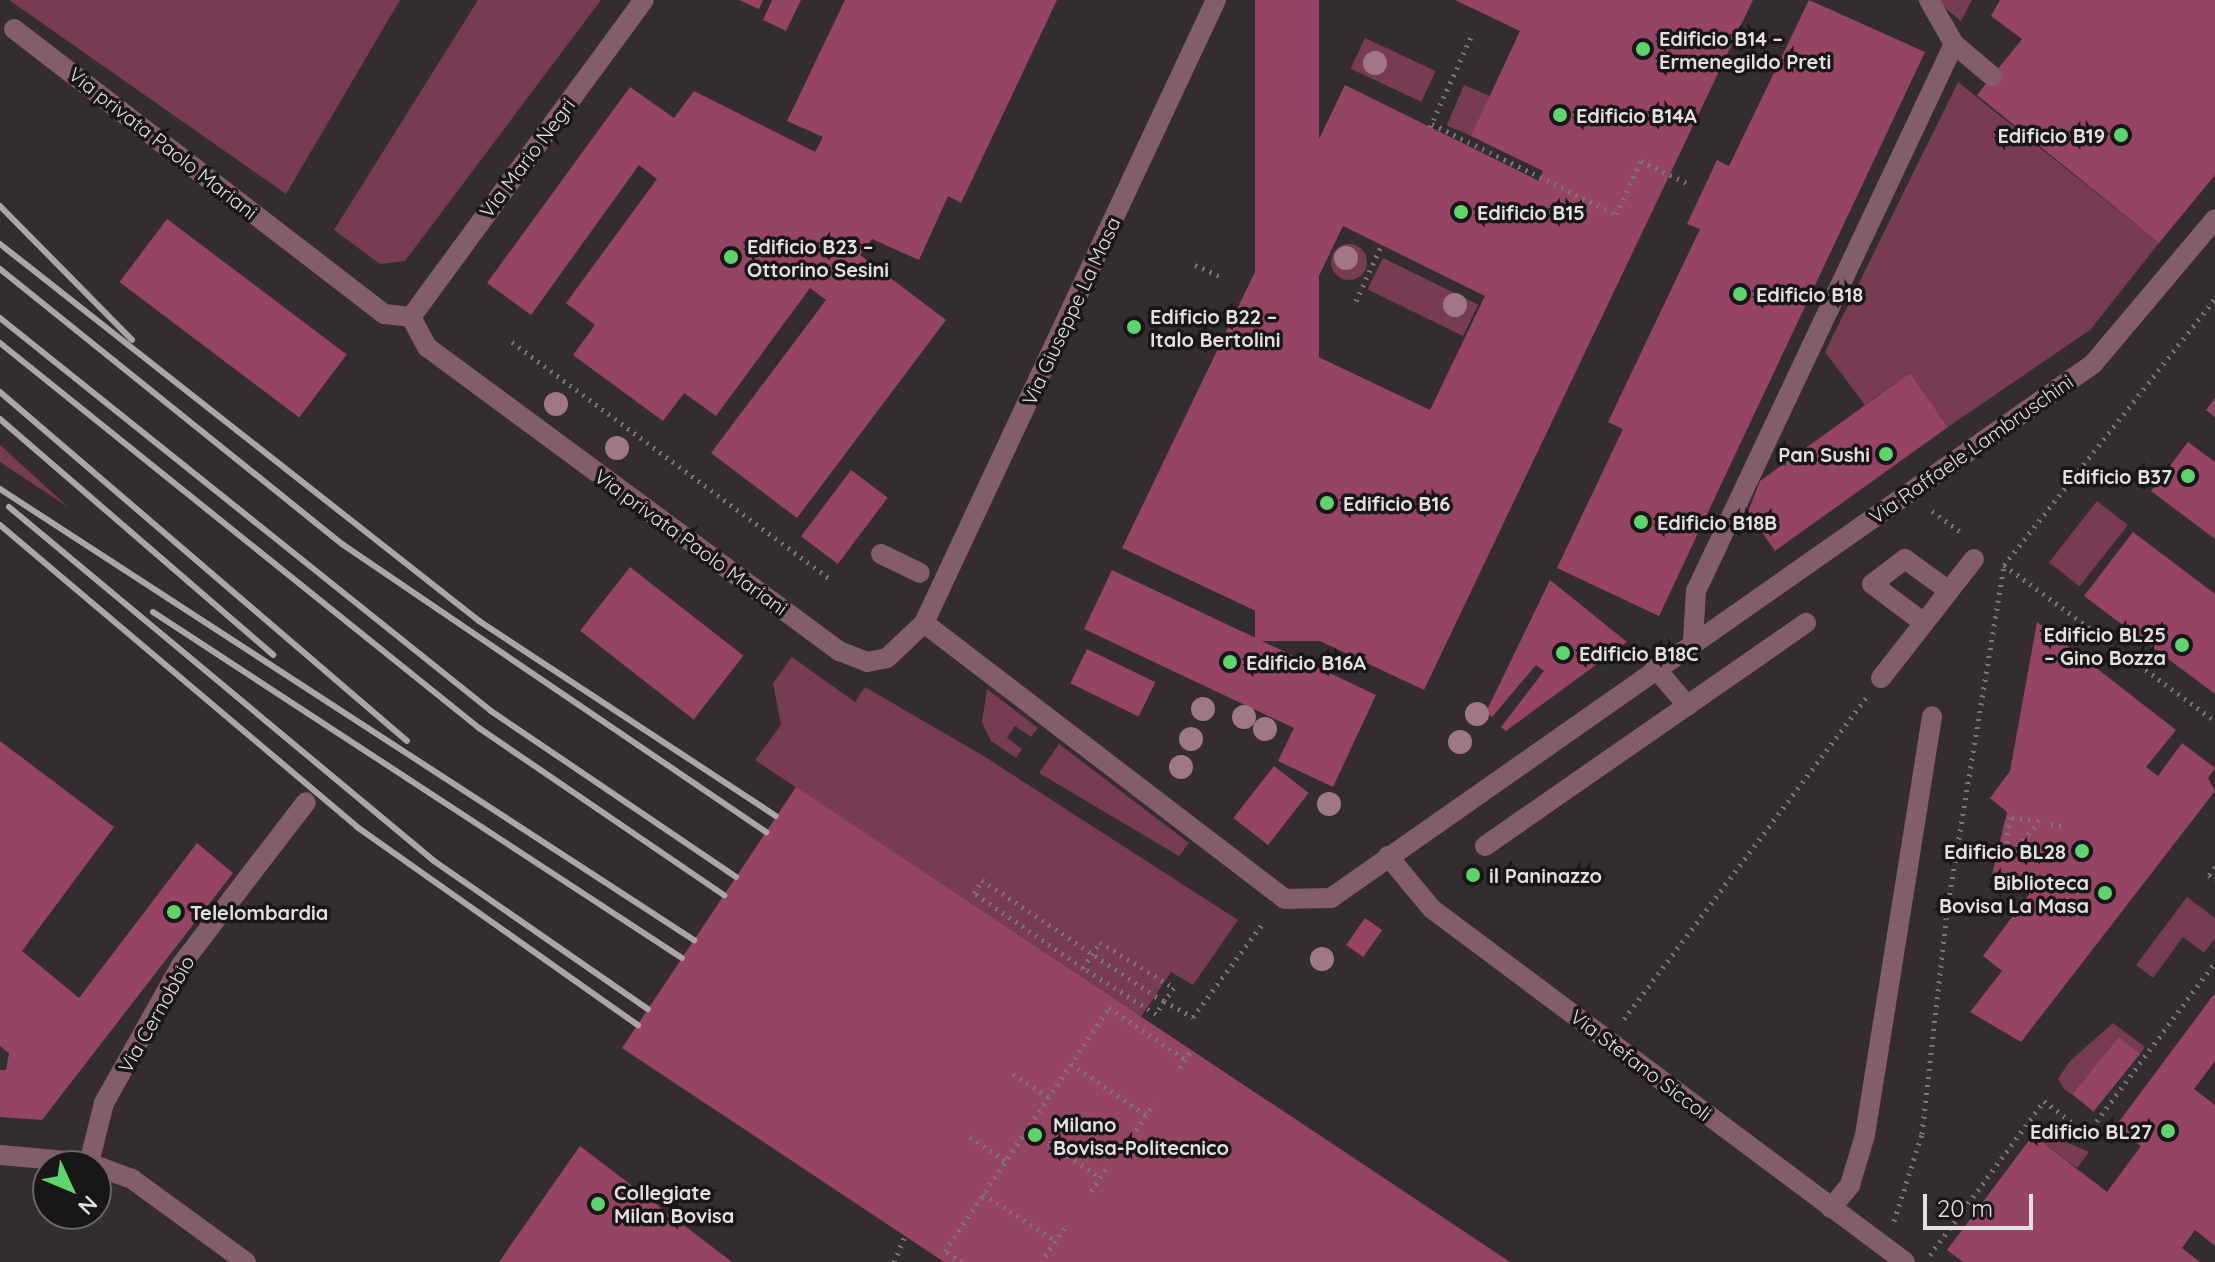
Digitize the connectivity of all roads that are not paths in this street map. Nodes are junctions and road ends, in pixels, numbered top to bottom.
1 (644, 0) edge
2 (1216, 0) edge
3 (1929, 0) edge
4 (14, 29) dead end
5 (1954, 44) junction
6 (1992, 76) dead end
7 (2215, 219) edge
8 (411, 317) junction
9 (1979, 552) road end
10 (881, 554) dead end
11 (920, 573) dead end
12 (1949, 591) junction
13 (924, 623) junction
14 (1806, 623) dead end
15 (1924, 623) junction
16 (1693, 640) junction
17 (1655, 668) junction
18 (1881, 678) road end
19 (1688, 706) junction
20 (1932, 716) dead end
21 (306, 802) dead end
22 (1485, 846) dead end
23 (1388, 856) junction
24 (92, 1150) edge
25 (0, 1155) edge
26 (32, 1158) edge
27 (112, 1172) edge
28 (1831, 1208) junction
29 (246, 1262) edge
30 (1905, 1262) edge

1 - 8 street, Via Mario Negri
2 - 13 street, Via Giuseppe La Masa
3 - 5 street
4 - 8 street, Via privata Paolo Mariani
5 - 6 street
5 - 16 street
7 - 16 street, Via Raffaele Lambruschini
8 - 13 street, Via privata Paolo Mariani
9 - 12 street
10 - 11 street
12 - 15 street
12 - 15 street
13 - 23 street
14 - 19 street
15 - 18 street
16 - 17 street, Via Raffaele Lambruschini
17 - 19 street
17 - 23 street, Via Raffaele Lambruschini
19 - 22 street
20 - 28 street
21 - 24 street, Via Cernobbio
23 - 28 street, Via Stefano Siccoli
25 - 26 street
27 - 29 street
28 - 30 street, Via Stefano Siccoli

